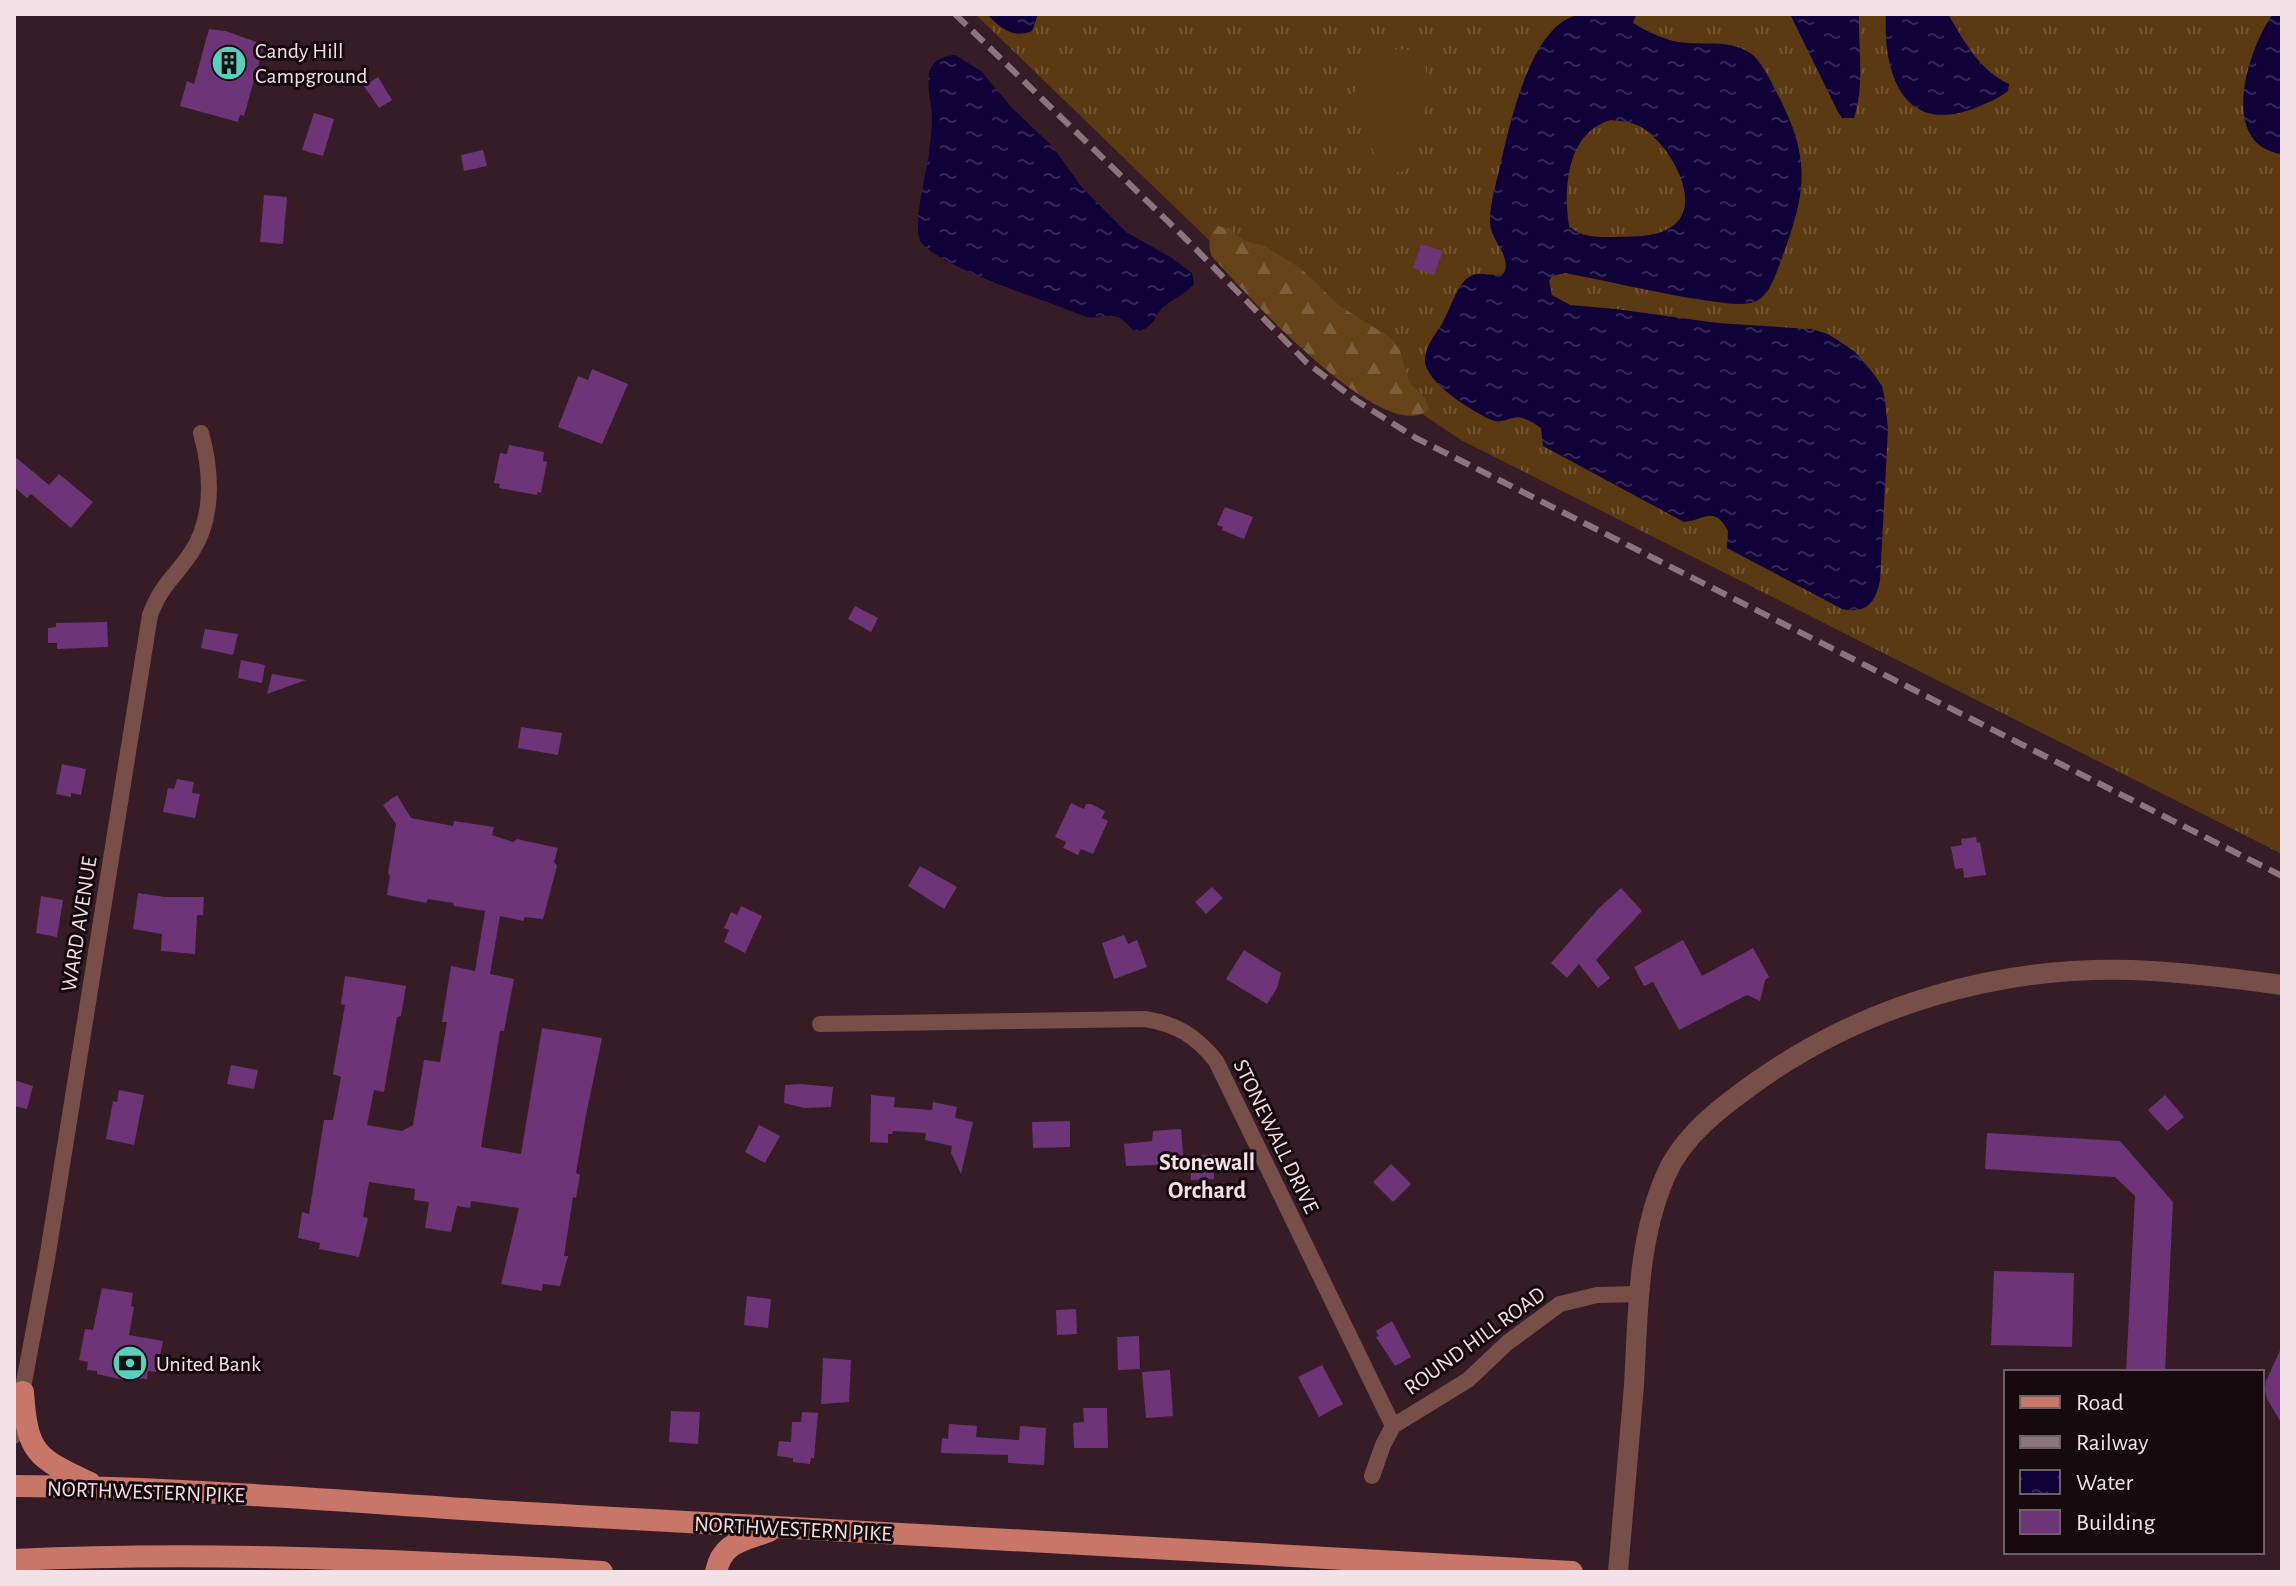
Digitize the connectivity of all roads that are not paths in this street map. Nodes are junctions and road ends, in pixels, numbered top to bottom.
1 (201, 433) dead end
2 (2282, 985) edge
3 (820, 1024) dead end
4 (1639, 1294) junction
5 (23, 1392) junction
6 (1393, 1426) junction
7 (14, 1436) edge
8 (1372, 1476) dead end
9 (14, 1486) edge
10 (98, 1487) junction
11 (777, 1528) junction
12 (14, 1560) edge
13 (602, 1572) edge
14 (716, 1572) edge
15 (1572, 1572) edge
16 (1618, 1572) edge

1 - 5 street, WARD AVENUE
2 - 4 street
3 - 6 street, STONEWALL DRIVE
4 - 6 street, ROUND HILL ROAD
4 - 16 street
5 - 7 street, WARD AVENUE
5 - 10 main road
6 - 8 street, ROUND HILL ROAD
9 - 10 main road, NORTHWESTERN PIKE
10 - 11 main road, NORTHWESTERN PIKE
11 - 14 main road
11 - 15 main road, NORTHWESTERN PIKE
12 - 13 main road

